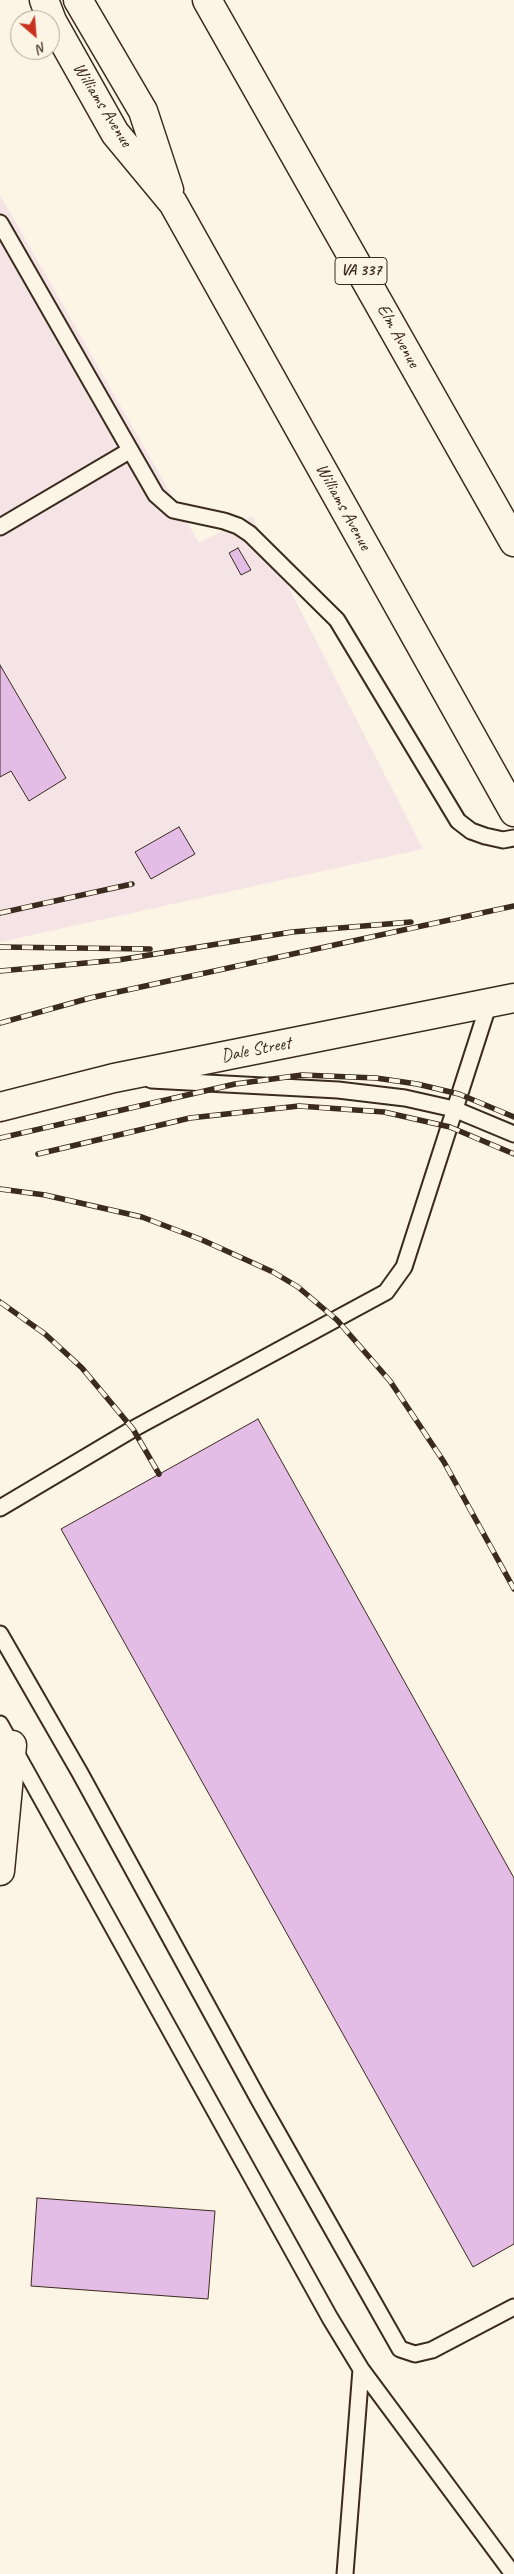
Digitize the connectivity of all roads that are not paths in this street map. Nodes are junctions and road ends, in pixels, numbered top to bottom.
1 (44, 0) edge
2 (78, 0) edge
3 (208, 0) edge
4 (173, 203) junction
5 (0, 223) edge
6 (130, 451) junction
7 (0, 527) edge
8 (514, 542) edge
9 (514, 812) edge
10 (514, 838) edge
11 (502, 1001) edge
12 (114, 1078) junction
13 (0, 1107) edge
14 (454, 1109) junction
15 (514, 1134) edge
16 (0, 1508) edge
17 (0, 1634) edge
18 (6, 1734) edge
19 (0, 1871) edge
20 (514, 2307) edge
21 (361, 2369) junction
22 (345, 2574) edge
23 (513, 2574) edge

1 - 4 street, Williams Avenue
2 - 4 street, Williams Avenue
3 - 8 street, Elm Avenue / VA 337
4 - 9 street, Williams Avenue
5 - 6 lane
6 - 7 lane
6 - 10 lane
11 - 12 street, Dale Street
11 - 14 lane
12 - 13 street, Dale Street
12 - 14 lane
14 - 15 lane
14 - 16 lane
17 - 20 lane
18 - 19 street
18 - 21 lane
21 - 22 lane
21 - 23 lane

